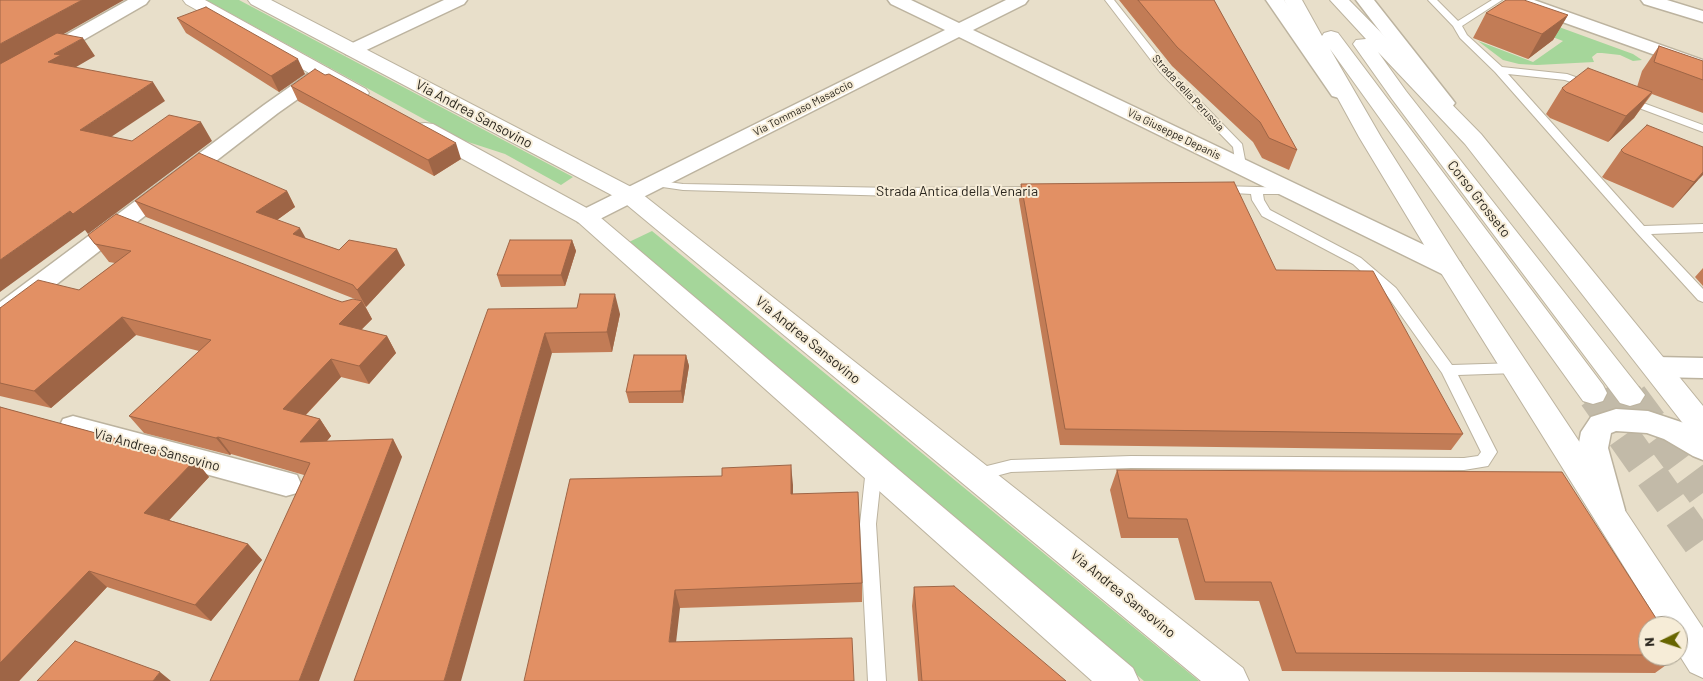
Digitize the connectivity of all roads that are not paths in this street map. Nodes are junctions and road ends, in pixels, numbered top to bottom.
1 (140, 0) edge
2 (192, 0) edge
3 (257, 0) edge
4 (458, 0) edge
5 (897, 0) edge
6 (1019, 0) edge
7 (1109, 0) edge
8 (1275, 0) edge
9 (1293, 0) edge
10 (1304, 0) edge
11 (1333, 0) edge
12 (1339, 0) edge
13 (1364, 0) edge
14 (1498, 0) edge
15 (1518, 0) edge
16 (1650, 0) edge
17 (1434, 1) edge
18 (1541, 3) edge
19 (1703, 17) edge
20 (1456, 25) junction
21 (959, 30) junction
22 (352, 50) junction
23 (1703, 66) edge
24 (1499, 70) junction
25 (323, 73) junction
26 (0, 80) edge
27 (375, 101) edge
28 (409, 120) edge
29 (1703, 129) edge
30 (1370, 137) junction
31 (1473, 139) junction
32 (1240, 165) junction
33 (641, 189) junction
34 (1206, 190) edge
35 (1256, 190) junction
36 (1291, 190) junction
37 (1046, 191) edge
38 (586, 218) junction
39 (125, 220) junction
40 (1703, 228) edge
41 (152, 230) edge
42 (1641, 230) junction
43 (1451, 268) junction
44 (1703, 297) edge
45 (0, 315) edge
46 (1656, 367) junction
47 (1516, 368) junction
48 (1703, 368) edge
49 (1448, 370) junction
50 (1593, 393) tunnel mouth
51 (1630, 395) tunnel mouth
52 (48, 420) edge
53 (1703, 427) edge
54 (1703, 448) edge
55 (874, 468) junction
56 (975, 475) junction
57 (286, 484) dead end
58 (1612, 518) junction
59 (1703, 660) edge
60 (877, 681) edge
61 (1120, 681) edge
62 (1230, 681) edge

1 - 26 street
2 - 25 main road
3 - 22 main road, Via Andrea Sansovino
4 - 22 street
5 - 21 street, Via Giuseppe Depanis
6 - 21 street, Via Tommaso Masaccio
7 - 32 lane, Strada della Perussia
8 - 30 street
9 - 30 main road
10 - 50 main road, Corso Grosseto
11 - 51 main road, Corso Grosseto
12 - 31 main road
13 - 31 street
14 - 20 lane
15 - 18 street
16 - 19 street
17 - 20 lane
18 - 23 street
20 - 24 lane
21 - 32 street, Via Giuseppe Depanis
21 - 33 street, Via Tommaso Masaccio
22 - 33 main road, Via Andrea Sansovino
24 - 29 lane
24 - 42 lane
25 - 27 main road
25 - 39 street
28 - 38 main road
30 - 43 main road
31 - 46 main road
32 - 36 street, Via Giuseppe Depanis
33 - 37 lane, Strada Antica della Venaria
33 - 38 street, Via Tommaso Masaccio
33 - 56 main road, Via Andrea Sansovino
34 - 35 lane
35 - 36 lane
35 - 49 lane
36 - 43 street, Via Giuseppe Depanis
38 - 55 main road
39 - 41 street
39 - 45 street
40 - 42 lane
42 - 44 lane
43 - 47 main road
46 - 48 street
46 - 53 main road
47 - 49 lane
47 - 58 main road
49 - 56 lane
52 - 57 street, Via Andrea Sansovino
54 - 58 street
55 - 60 lane
55 - 61 main road
56 - 62 main road, Via Andrea Sansovino
58 - 59 main road

